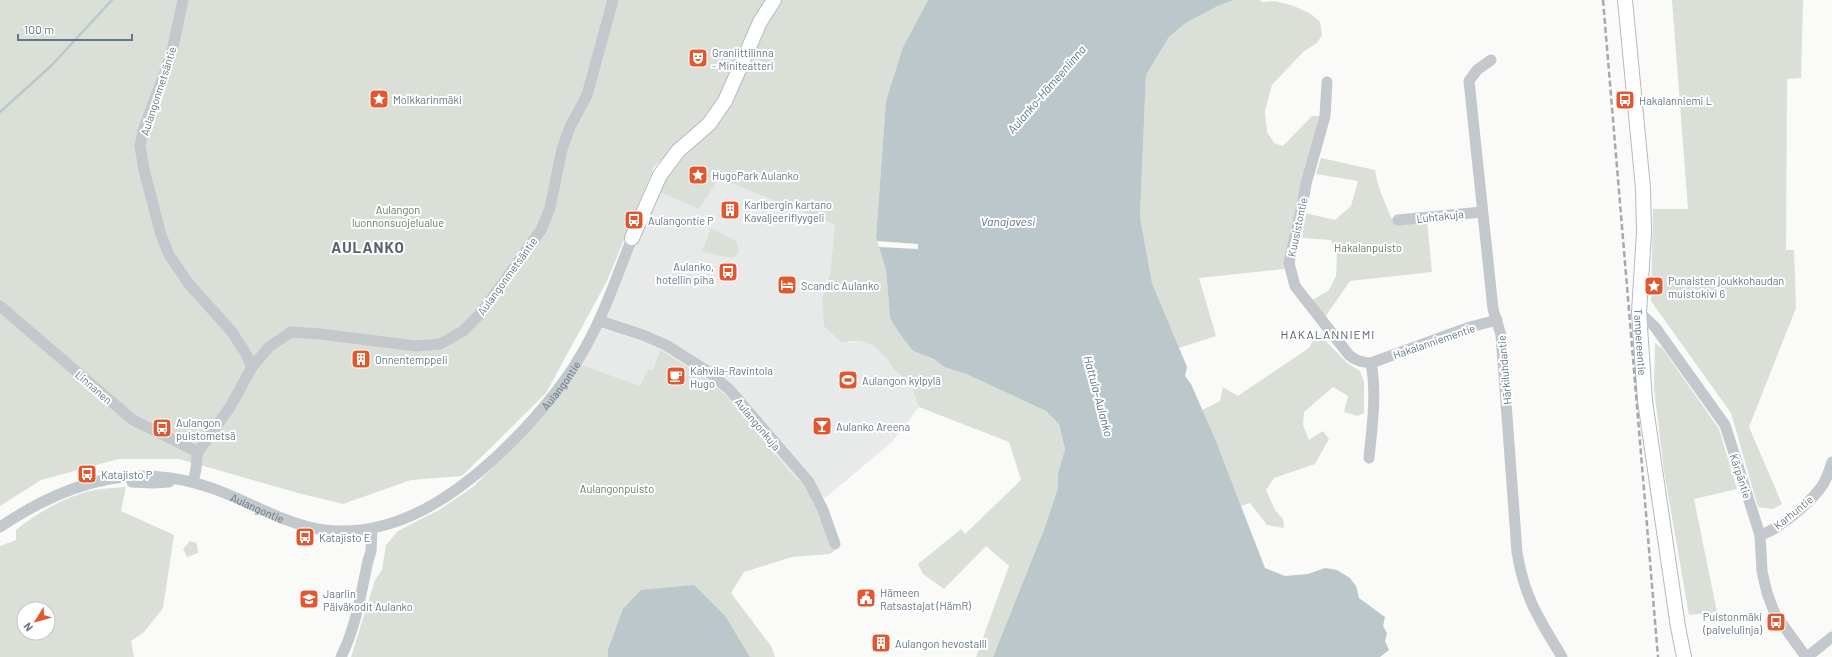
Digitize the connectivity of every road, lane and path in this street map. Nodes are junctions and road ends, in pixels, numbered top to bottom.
1 (182, 0) edge
2 (613, 0) edge
3 (774, 0) edge
4 (1625, 0) edge
5 (1491, 60) dead end
6 (1327, 82) dead end
7 (1482, 212) junction
8 (1398, 220) dead end
9 (632, 238) joint
10 (0, 306) edge
11 (1640, 312) junction
12 (1497, 320) junction
13 (600, 321) junction
14 (1371, 363) junction
15 (252, 367) junction
16 (197, 455) junction
17 (1369, 458) dead end
18 (1832, 462) edge
19 (192, 482) junction
20 (0, 527) edge
21 (372, 529) junction
22 (1760, 535) junction
23 (835, 544) dead end
24 (1832, 637) edge
25 (341, 657) edge
26 (1562, 657) edge
27 (1684, 657) edge
28 (1806, 657) edge

1 - 15 street, Aulangonmetsäntie
2 - 15 street, Aulangonmetsäntie
3 - 9 main road, Aulangontie
4 - 11 main road, Tampereentie
5 - 7 street, Härkiluhdantie
6 - 14 street, Kuusistontie
7 - 8 street, Luhtakuja
7 - 12 street, Härkiluhdantie
9 - 13 street, Aulangontie
10 - 16 street, Linnanen
11 - 22 street, Kärpäntie
11 - 27 main road, Tampereentie
12 - 14 street, Hakalanniementie
12 - 26 street, Härkiluhdantie
13 - 21 street, Aulangontie
13 - 23 street, Aulangonkuja
14 - 17 street
15 - 16 street, Aulangonmetsäntie
16 - 19 street, Aulangonmetsäntie
18 - 22 street, Karhuntie
19 - 20 street, Aulangontie
19 - 21 street, Aulangontie
21 - 25 street
22 - 28 street, Kärpäntie
24 - 28 street

